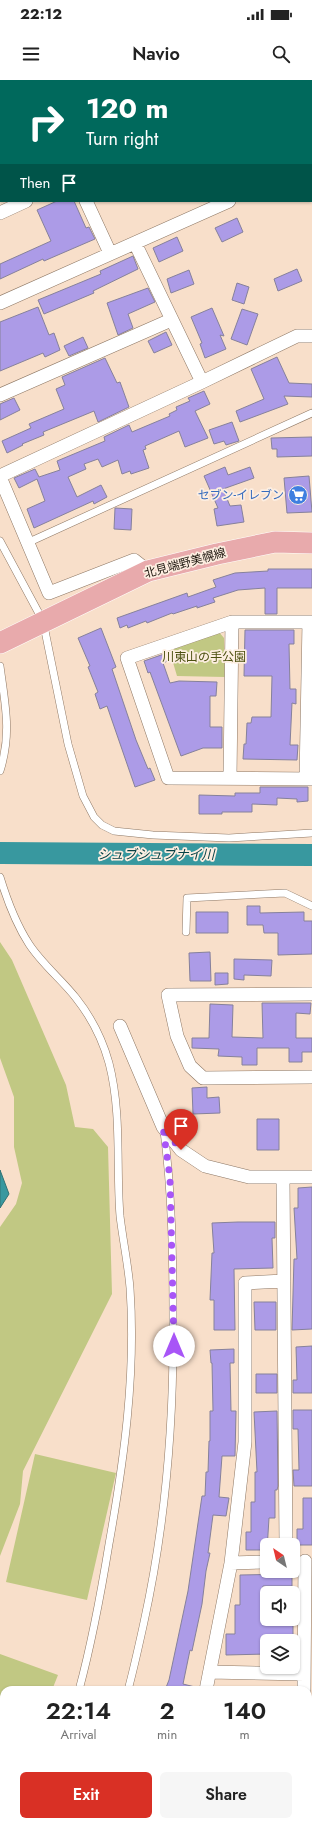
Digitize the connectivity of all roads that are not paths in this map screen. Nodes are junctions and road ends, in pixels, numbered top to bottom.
1 (24, 202) edge
2 (86, 202) edge
3 (227, 202) edge
4 (0, 213) edge
5 (135, 243) junction
6 (110, 253) junction
7 (0, 303) edge
8 (171, 320) junction
9 (312, 336) edge
10 (202, 382) junction
11 (0, 395) edge
12 (312, 413) edge
13 (0, 476) edge
14 (0, 541) edge
15 (312, 542) edge
16 (26, 543) junction
17 (148, 571) junction
18 (232, 622) junction
19 (310, 622) edge
20 (34, 625) junction
21 (0, 643) edge
22 (0, 666) edge
23 (0, 771) edge
24 (230, 778) junction
25 (309, 779) edge
26 (312, 833) edge
27 (0, 879) edge
28 (312, 906) edge
29 (186, 932) dead end
30 (312, 994) edge
31 (120, 1026) dead end
32 (312, 1077) edge
33 (163, 1127) junction
34 (312, 1177) edge
35 (283, 1178) junction
36 (284, 1281) junction
37 (286, 1538) edge
38 (303, 1561) edge
39 (260, 1562) edge
40 (231, 1563) junction
41 (210, 1672) junction
42 (304, 1674) junction
43 (80, 1686) edge
44 (129, 1686) edge
45 (207, 1686) edge
46 (304, 1686) edge

1 - 4 street
2 - 6 street
3 - 5 street
5 - 6 street
5 - 8 street
6 - 7 street
8 - 10 street
8 - 11 street
9 - 10 street
10 - 13 street
12 - 16 lane
13 - 16 street
14 - 20 lane
15 - 17 main road, 北見端野美幌線
16 - 17 street
17 - 20 main road, 北見端野美幌線
18 - 19 street
18 - 24 street
18 - 24 street
19 - 25 street
20 - 21 main road, 北見端野美幌線
20 - 26 lane
22 - 23 lane
24 - 25 street
27 - 43 lane
28 - 29 lane
30 - 32 street
31 - 33 street
33 - 35 street
33 - 44 lane
34 - 35 street
35 - 36 street
36 - 37 street
36 - 40 street
38 - 42 street
39 - 40 street
40 - 41 street
41 - 42 street
41 - 45 street
42 - 46 street

